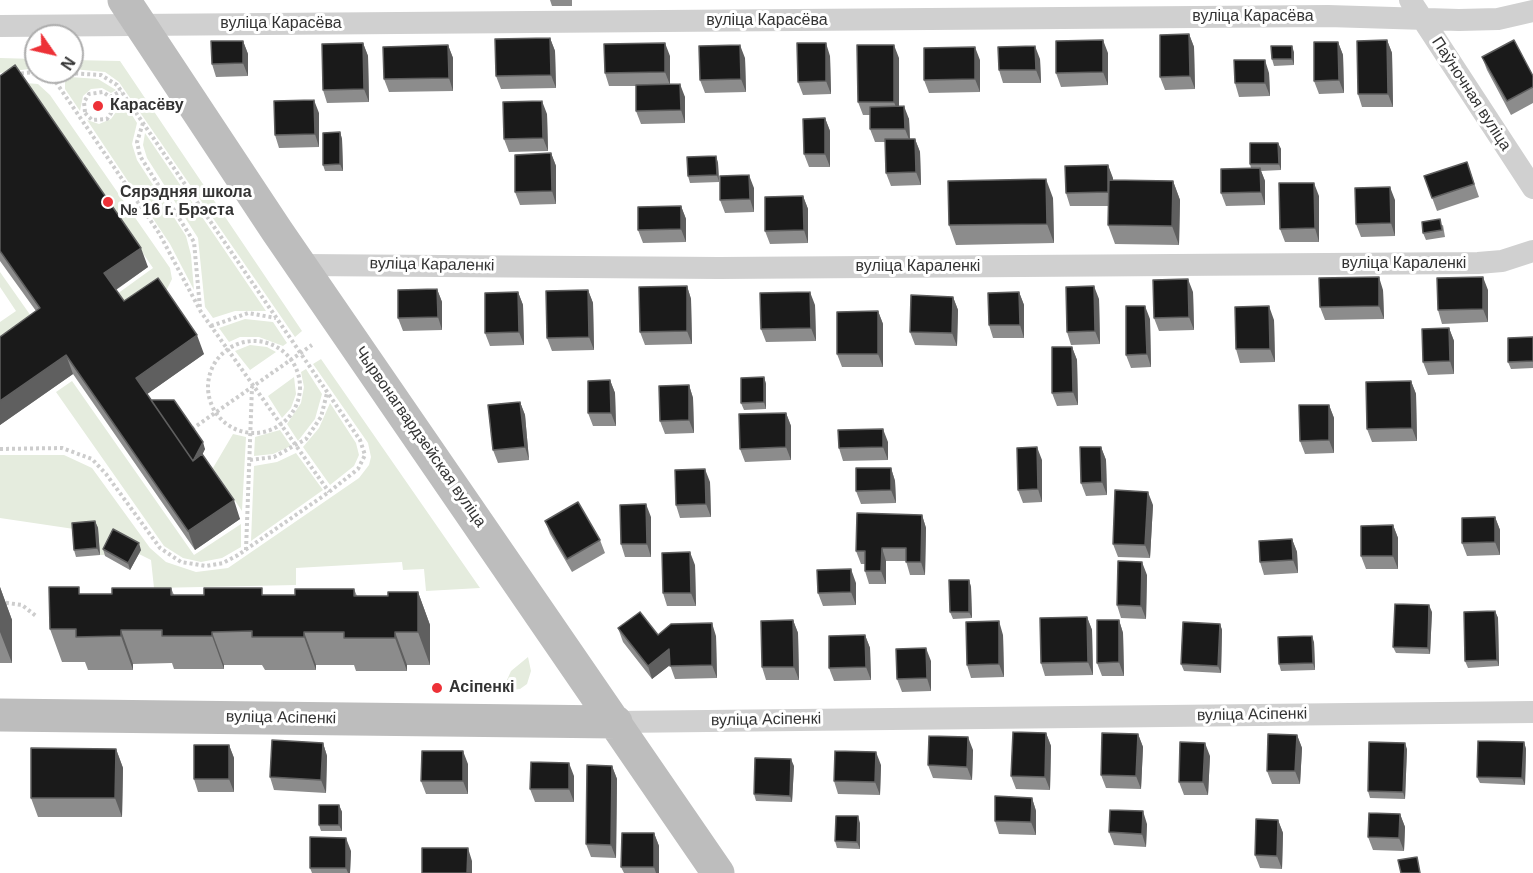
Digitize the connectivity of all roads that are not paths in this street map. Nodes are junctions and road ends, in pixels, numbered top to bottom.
1 (1410, 0) edge
2 (1533, 11) edge
3 (132, 13) edge
4 (1424, 19) junction
5 (0, 26) edge
6 (1533, 188) edge
7 (1533, 250) edge
8 (301, 265) junction
9 (1533, 712) edge
10 (0, 715) edge
11 (616, 722) junction
12 (718, 873) edge

1 - 4 street, Паўночная вуліца
2 - 4 street, вуліца Карасёва
3 - 4 street, вуліца Карасёва
3 - 5 street, вуліца Карасёва
3 - 8 main road, Чырвонагвардзейская вуліца
4 - 6 street, Паўночная вуліца
7 - 8 street, вуліца Караленкі
8 - 11 main road, Чырвонагвардзейская вуліца
9 - 11 street, вуліца Асіпенкі
10 - 11 main road, вуліца Асіпенкі
11 - 12 main road, Чырвонагвардзейская вуліца

